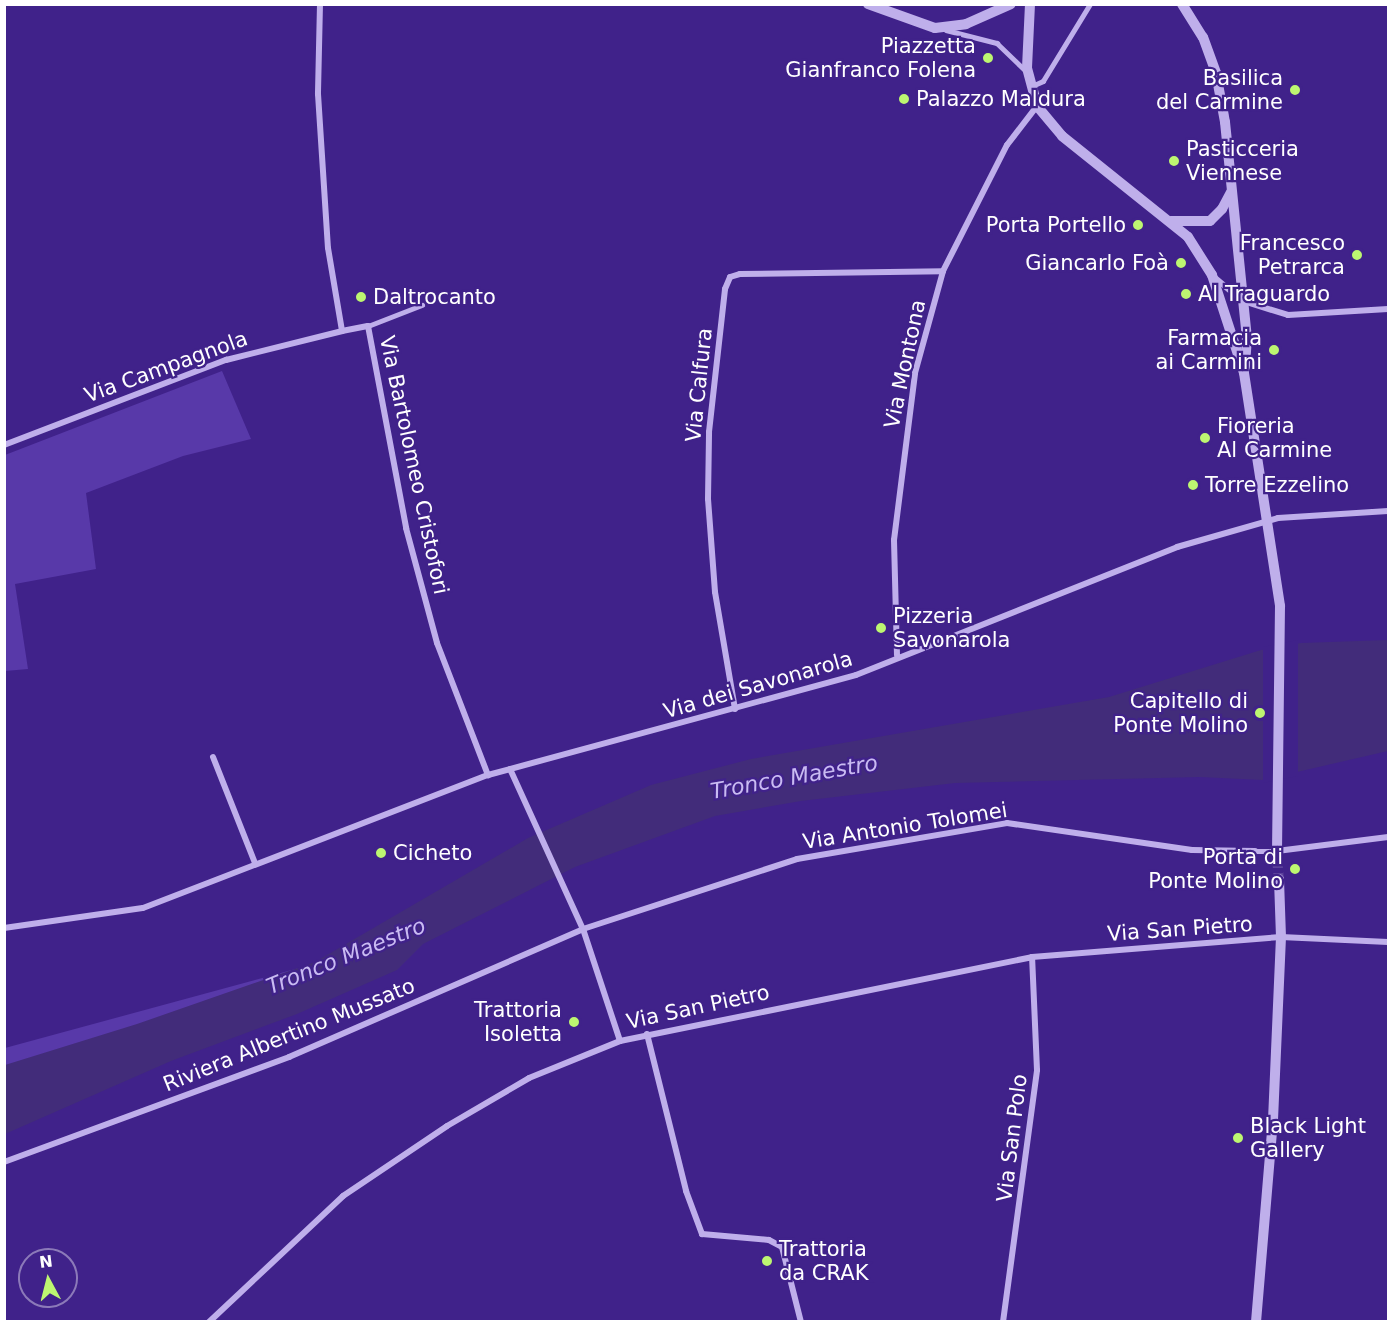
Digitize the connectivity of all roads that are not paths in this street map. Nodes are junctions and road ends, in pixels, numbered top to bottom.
1 (320, 4) edge
2 (867, 4) edge
3 (1011, 4) edge
4 (1030, 4) edge
5 (1090, 4) edge
6 (1182, 6) edge
7 (935, 28) junction
8 (1029, 81) junction
9 (1037, 106) junction
10 (1231, 192) junction
11 (1171, 221) junction
12 (943, 271) junction
13 (1212, 275) junction
14 (1243, 301) junction
15 (422, 305) dead end
16 (1389, 309) edge
17 (368, 326) junction
18 (342, 331) junction
19 (1244, 373) junction
20 (4, 445) edge
21 (1389, 511) edge
22 (1264, 522) junction
23 (897, 655) junction
24 (735, 709) junction
25 (213, 757) dead end
26 (510, 769) junction
27 (488, 775) junction
28 (1389, 837) edge
29 (1255, 851) joint
30 (1277, 855) junction
31 (255, 863) junction
32 (1279, 879) tunnel mouth
33 (4, 928) edge
34 (583, 929) junction
35 (1281, 937) junction
36 (1389, 942) edge
37 (1032, 957) junction
38 (647, 1034) junction
39 (620, 1041) junction
40 (4, 1162) edge
41 (209, 1322) edge
42 (801, 1322) edge
43 (1003, 1322) edge
44 (1256, 1322) edge

1 - 18 street
2 - 7 street
3 - 7 street
4 - 8 street
5 - 8 lane
6 - 10 street
7 - 8 lane
8 - 9 street
9 - 11 street
9 - 12 street, Via Montona
10 - 11 street
10 - 14 street
11 - 13 street
12 - 23 street, Via Montona
12 - 24 street, Via Calfura
13 - 14 street
13 - 19 street
14 - 16 street
14 - 19 street
15 - 17 lane
17 - 18 street, Via Bartolomeo Cristofori
17 - 27 street, Via Bartolomeo Cristofori
18 - 20 street, Via Campagnola
19 - 22 street
21 - 22 street, Via dei Savonarola
22 - 23 street, Via dei Savonarola
22 - 30 street
23 - 24 street, Via dei Savonarola
24 - 26 street, Via dei Savonarola
25 - 31 street
26 - 27 street, Via dei Savonarola
26 - 34 street
27 - 31 street, Via dei Savonarola
28 - 30 street
29 - 30 street, Via Antonio Tolomei
29 - 34 street, Via Antonio Tolomei
31 - 33 street, Via dei Savonarola
32 - 35 street
34 - 39 street
34 - 40 street, Riviera Albertino Mussato
35 - 36 street, Via San Pietro
35 - 37 street, Via San Pietro
35 - 44 street
37 - 38 street, Via San Pietro
37 - 43 street, Via San Polo
38 - 39 street, Via San Pietro
38 - 42 street
39 - 41 street, Via San Pietro

